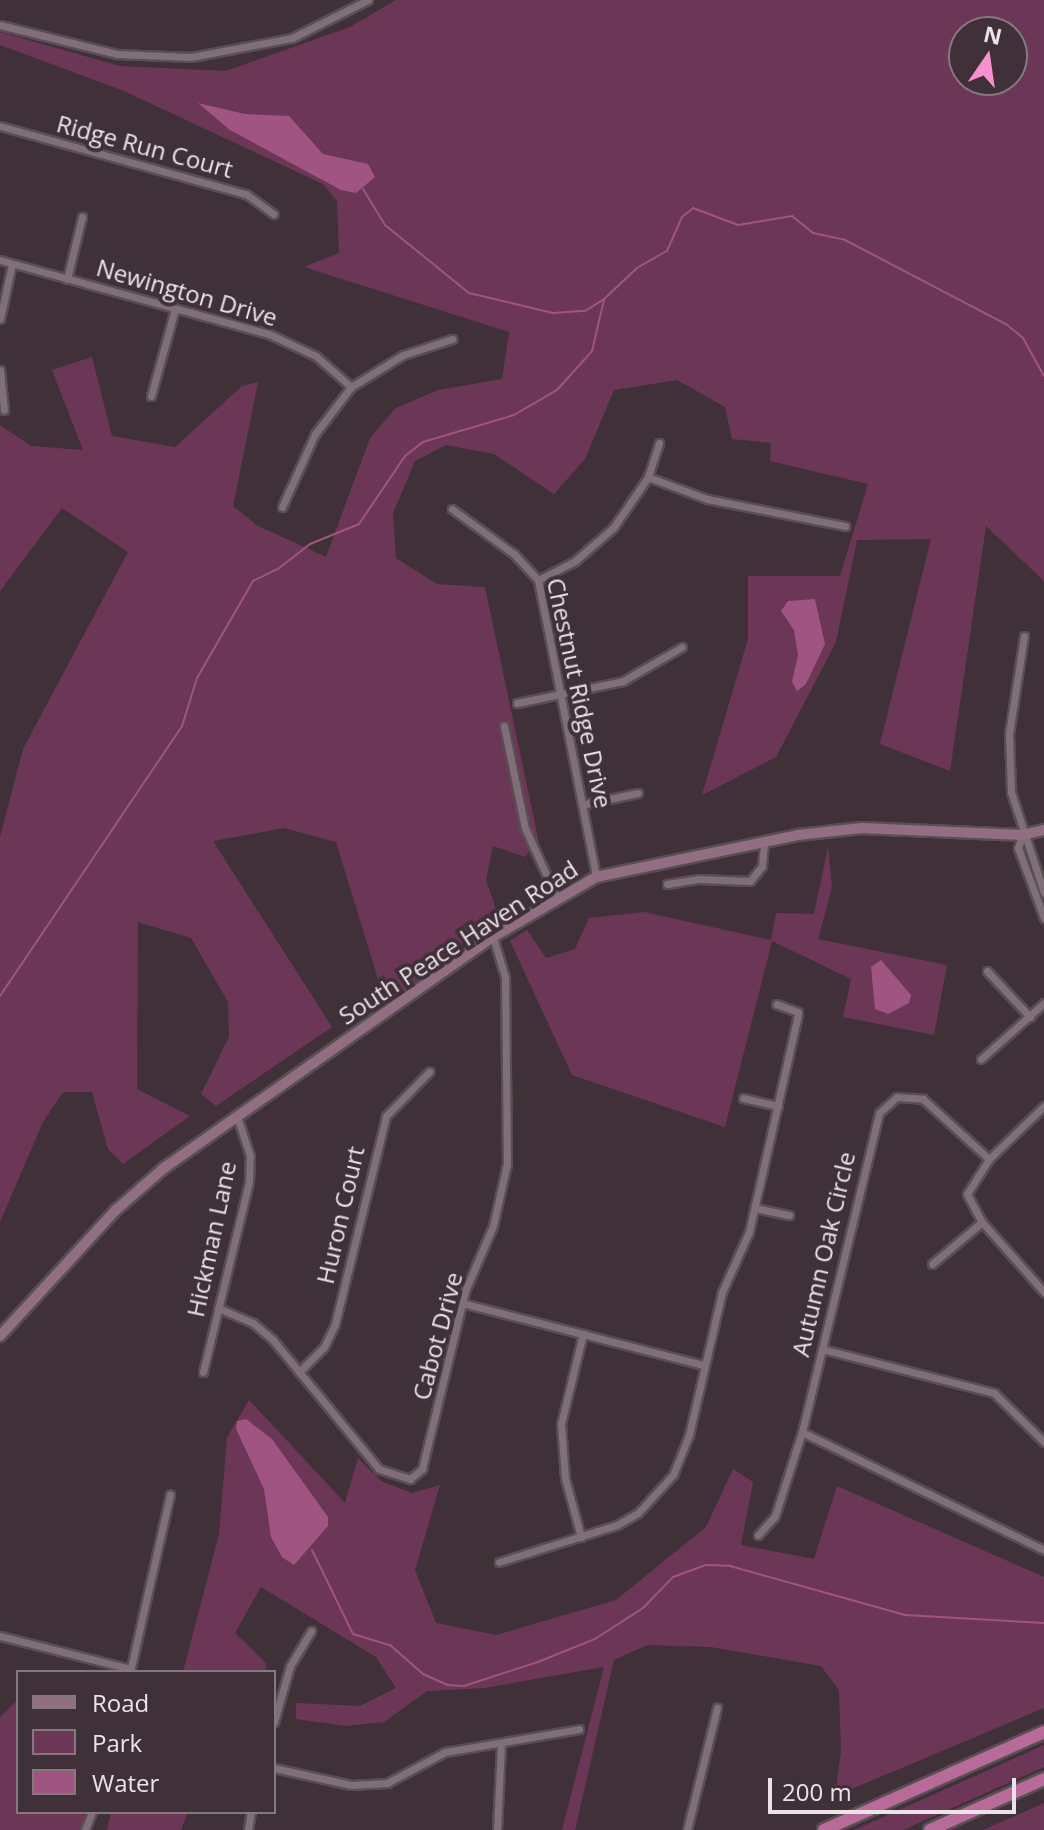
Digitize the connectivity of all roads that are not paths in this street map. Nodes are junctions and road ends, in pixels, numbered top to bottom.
1 (364, 1) edge
2 (0, 25) edge
3 (0, 126) edge
4 (274, 214) dead end
5 (82, 217) dead end
6 (0, 260) edge
7 (12, 264) junction
8 (67, 279) junction
9 (175, 309) junction
10 (0, 319) edge
11 (452, 339) dead end
12 (0, 370) edge
13 (351, 387) junction
14 (151, 396) dead end
15 (4, 410) dead end
16 (659, 443) dead end
17 (648, 477) junction
18 (282, 507) dead end
19 (452, 509) dead end
20 (845, 526) dead end
21 (538, 580) junction
22 (1024, 636) dead end
23 (682, 647) dead end
24 (562, 696) junction
25 (517, 703) dead end
26 (504, 726) dead end
27 (638, 793) dead end
28 (585, 804) junction
29 (1044, 830) edge
30 (1022, 835) junction
31 (764, 841) junction
32 (596, 877) junction
33 (667, 884) dead end
34 (1044, 893) edge
35 (556, 896) junction
36 (1044, 918) edge
37 (493, 937) junction
38 (987, 971) dead end
39 (1044, 1003) edge
40 (776, 1004) dead end
41 (1030, 1017) junction
42 (981, 1059) dead end
43 (429, 1072) dead end
44 (743, 1098) dead end
45 (778, 1106) junction
46 (1044, 1106) edge
47 (237, 1116) junction
48 (989, 1159) junction
49 (755, 1208) junction
50 (789, 1215) dead end
51 (982, 1222) junction
52 (932, 1264) dead end
53 (1044, 1292) edge
54 (462, 1303) junction
55 (218, 1308) junction
56 (583, 1334) junction
57 (0, 1336) edge
58 (822, 1349) junction
59 (703, 1365) junction
60 (203, 1372) dead end
61 (299, 1372) junction
62 (802, 1432) junction
63 (1044, 1442) edge
64 (170, 1494) dead end
65 (758, 1535) dead end
66 (581, 1537) junction
67 (1044, 1550) edge
68 (499, 1562) dead end
69 (311, 1631) dead end
70 (0, 1636) edge
71 (130, 1670) edge
72 (717, 1708) dead end
73 (276, 1715) edge
74 (579, 1729) dead end
75 (1044, 1732) edge
76 (501, 1745) junction
77 (276, 1768) edge
78 (1044, 1779) edge
79 (497, 1830) edge
80 (687, 1830) edge
81 (824, 1830) edge
82 (930, 1830) edge

1 - 2 street
3 - 4 street, Ridge Run Court
5 - 8 street
6 - 7 street, Newington Drive
7 - 8 street, Newington Drive
7 - 10 street
8 - 9 street, Newington Drive
9 - 13 street, Newington Drive
9 - 14 street
11 - 13 street
12 - 15 street
13 - 18 street
16 - 17 street
17 - 20 street
17 - 21 street
19 - 21 street, Chestnut Ridge Drive
21 - 24 street, Chestnut Ridge Drive
22 - 30 street
23 - 24 street
24 - 25 street
24 - 28 street, Chestnut Ridge Drive
26 - 35 street
27 - 28 street
28 - 32 street, Chestnut Ridge Drive
29 - 30 main road, South Peace Haven Road
30 - 31 main road, South Peace Haven Road
30 - 34 street
30 - 36 street
31 - 32 main road, South Peace Haven Road
31 - 33 street
32 - 35 main road, South Peace Haven Road
35 - 37 main road, South Peace Haven Road
37 - 47 main road, South Peace Haven Road
37 - 54 street, Cabot Drive
38 - 41 street
39 - 41 street
40 - 45 street
41 - 42 street
43 - 61 street, Huron Court
44 - 45 street
45 - 49 street
46 - 48 street
47 - 55 street, Hickman Lane
47 - 57 main road, South Peace Haven Road
48 - 51 street
48 - 58 street, Autumn Oak Circle
49 - 50 street
49 - 59 street
51 - 52 street
51 - 53 street
54 - 56 street
54 - 61 street, Cabot Drive
55 - 60 street, Hickman Lane
55 - 61 street, Cabot Drive
56 - 59 street
56 - 66 street
58 - 62 street, Autumn Oak Circle
58 - 63 street
59 - 66 street
62 - 65 street, Autumn Oak Circle
62 - 67 street
64 - 71 street
66 - 68 street
69 - 73 street
70 - 71 street
72 - 80 street
74 - 76 street
75 - 81 highway
76 - 77 street
76 - 79 street
78 - 82 highway

